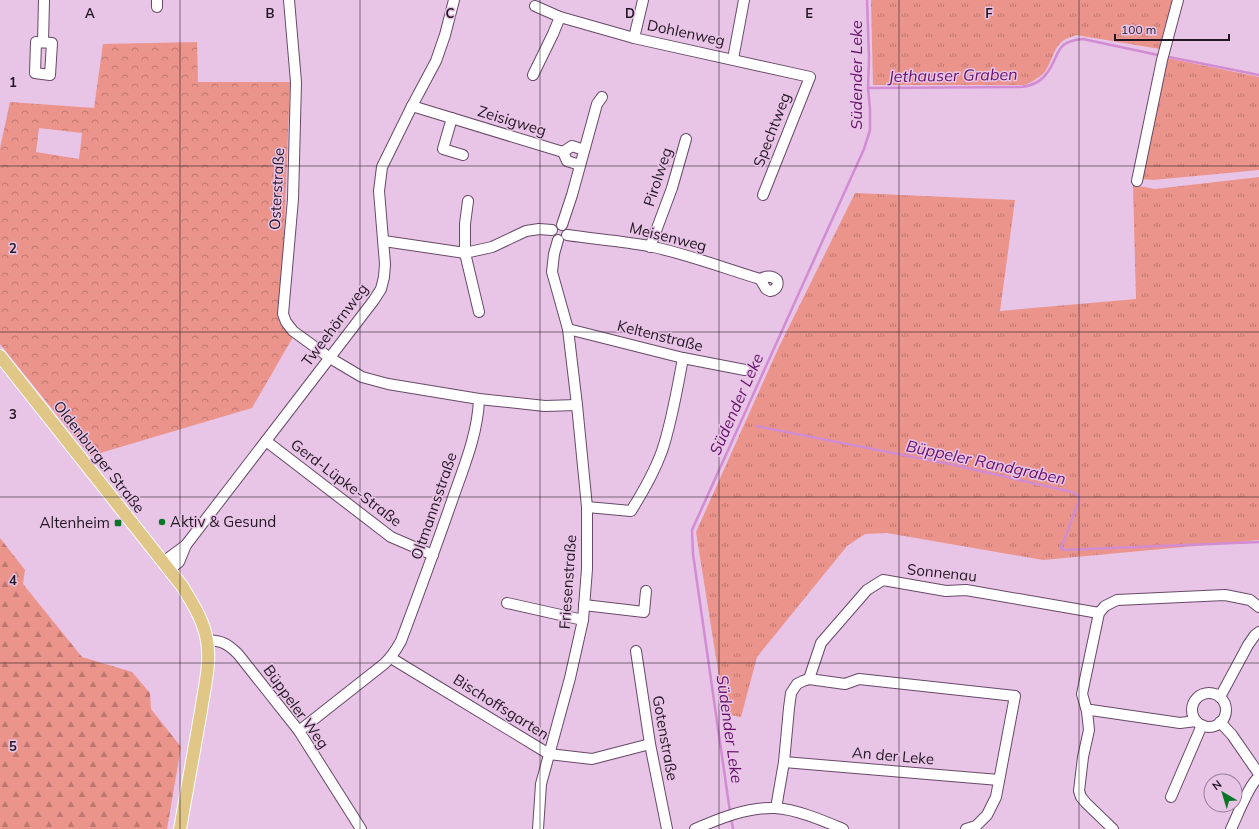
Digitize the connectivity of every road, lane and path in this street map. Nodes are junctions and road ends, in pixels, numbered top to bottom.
1 (44, 0) edge
2 (289, 0) edge
3 (454, 0) edge
4 (643, 0) edge
5 (744, 0) edge
6 (1178, 0) edge
7 (535, 6) dead end
8 (560, 16) junction
9 (634, 38) junction
10 (43, 42) dead end
11 (733, 59) junction
12 (533, 75) dead end
13 (810, 77) joint
14 (602, 97) dead end
15 (412, 106) junction
16 (452, 118) junction
17 (686, 139) dead end
18 (584, 150) junction
19 (563, 152) junction
20 (463, 156) dead end
21 (580, 165) junction
22 (1137, 182) dead end
23 (763, 195) dead end
24 (468, 201) dead end
25 (562, 225) junction
26 (552, 230) junction
27 (567, 235) junction
28 (558, 240) junction
29 (384, 241) junction
30 (650, 247) junction
31 (465, 253) junction
32 (760, 279) dead end
33 (479, 312) dead end
34 (568, 329) junction
35 (0, 356) edge
36 (330, 358) junction
37 (683, 358) junction
38 (746, 370) dead end
39 (479, 398) junction
40 (577, 405) junction
41 (266, 441) junction
42 (586, 507) junction
43 (433, 555) junction
44 (166, 566) junction
45 (646, 591) dead end
46 (506, 603) dead end
47 (584, 604) junction
48 (1259, 607) edge
49 (1098, 613) junction
50 (583, 620) junction
51 (1259, 632) edge
52 (207, 640) junction
53 (636, 651) dead end
54 (391, 658) junction
55 (809, 679) junction
56 (1220, 697) junction
57 (1087, 711) junction
58 (1220, 722) junction
59 (1199, 723) junction
60 (299, 731) junction
61 (650, 744) junction
62 (548, 754) junction
63 (784, 762) junction
64 (1259, 776) edge
65 (999, 780) junction
66 (1171, 797) dead end
67 (776, 808) junction
68 (180, 829) edge
69 (361, 829) edge
70 (538, 829) edge
71 (667, 829) edge
72 (695, 829) edge
73 (843, 829) edge
74 (966, 829) edge
75 (1112, 829) edge
76 (1232, 829) edge

1 - 10 street
2 - 36 street, Osterstraße
3 - 15 street, Tweehörnweg
4 - 9 street
5 - 11 street
6 - 22 street
7 - 8 street, Dohlenweg
8 - 9 street, Dohlenweg
8 - 12 street
9 - 11 street, Dohlenweg
11 - 13 street, Dohlenweg
13 - 23 street, Spechtweg
14 - 18 street
15 - 16 street, Zeisigweg
15 - 29 street, Tweehörnweg
16 - 19 street, Zeisigweg
16 - 20 street
17 - 30 street, Pirolweg
18 - 19 street, Zeisigweg
18 - 21 street
19 - 21 street, Zeisigweg
21 - 25 street
24 - 31 street
25 - 26 street
25 - 27 street
26 - 28 street
26 - 31 street
27 - 28 street
27 - 30 street, Meisenweg
28 - 34 street, Friesenstraße
29 - 31 street
29 - 36 street, Tweehörnweg
30 - 32 street, Meisenweg
31 - 33 street
34 - 37 street, Keltenstraße
34 - 40 street, Friesenstraße
35 - 44 main road, Oldenburger Straße
36 - 39 street
36 - 41 street, Tweehörnweg
37 - 38 street, Keltenstraße
37 - 42 street
39 - 40 street
39 - 43 street, Oltmannsstraße
40 - 42 street, Friesenstraße
41 - 43 street, Gerd-Lüpke-Straße
41 - 44 street, Tweehörnweg
42 - 47 street, Friesenstraße
43 - 54 street, Oltmannsstraße
44 - 52 main road, Oldenburger Straße
45 - 47 street
46 - 50 street
47 - 50 street, Friesenstraße
48 - 49 street
49 - 55 street, Sonnenau
49 - 57 street
50 - 62 street, Friesenstraße
51 - 56 street
52 - 60 street, Büppeler Weg
52 - 68 main road, Oldenburger Straße
53 - 61 street, Gotenstraße
54 - 60 street, Oltmannsstraße
54 - 62 street, Bischoffsgarten
55 - 63 street
55 - 65 street
56 - 58 street
56 - 59 street
57 - 59 street
57 - 75 street
58 - 59 street
58 - 64 street
59 - 66 street
60 - 69 street, Büppeler Weg
61 - 62 street, Bischoffsgarten
61 - 71 street, Gotenstraße
62 - 70 street, Friesenstraße
63 - 65 street, An der Leke
63 - 67 street
64 - 76 street
65 - 74 street
67 - 72 street
67 - 73 street

